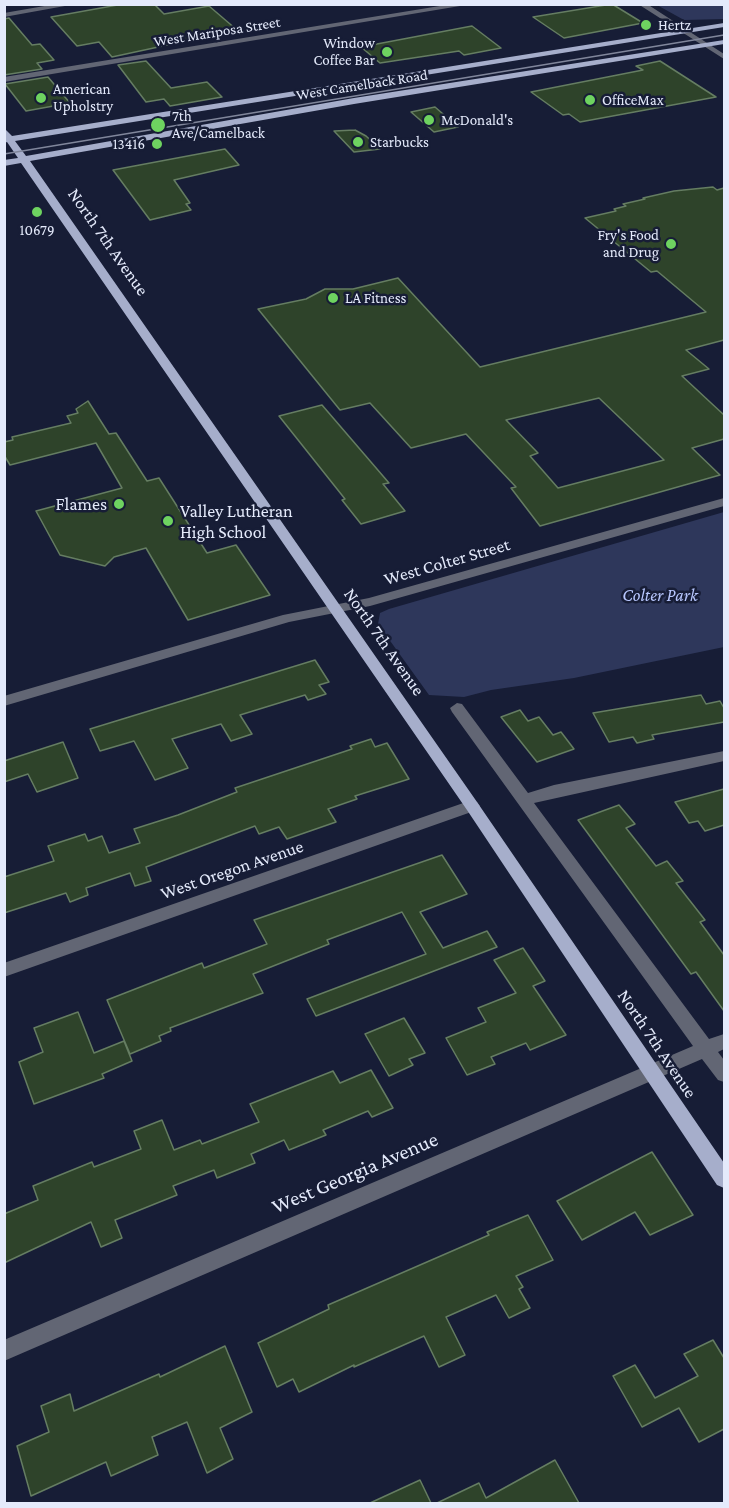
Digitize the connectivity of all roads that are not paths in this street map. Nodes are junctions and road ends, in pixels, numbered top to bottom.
1 (73, 4) edge
2 (470, 4) edge
3 (641, 4) edge
4 (4, 15) edge
5 (724, 25) edge
6 (686, 32) junction
7 (724, 42) edge
8 (706, 45) junction
9 (724, 57) edge
10 (4, 80) edge
11 (6, 136) edge
12 (25, 159) junction
13 (4, 163) edge
14 (724, 502) edge
15 (336, 608) junction
16 (4, 701) edge
17 (457, 708) dead end
18 (724, 756) edge
19 (524, 800) junction
20 (472, 806) junction
21 (4, 970) edge
22 (724, 1041) edge
23 (706, 1049) junction
24 (651, 1072) junction
25 (724, 1074) edge
26 (724, 1179) edge
27 (4, 1351) edge

1 - 4 street
2 - 10 street, West Mariposa Street
3 - 6 street
5 - 6 main road, West Camelback Road
6 - 8 street
6 - 11 main road, West Camelback Road
7 - 8 main road, West Camelback Road
8 - 9 street
8 - 12 main road, West Camelback Road
11 - 12 main road, North 7th Avenue
12 - 13 main road, West Camelback Road
12 - 15 main road, North 7th Avenue
14 - 15 street, West Colter Street
15 - 16 street, West Colter Street
15 - 20 main road, North 7th Avenue
17 - 19 street, North 7th Avenue
18 - 19 street
19 - 23 street, North 7th Avenue
20 - 21 street, West Oregon Avenue
20 - 24 main road, North 7th Avenue
22 - 23 street, West Georgia Avenue
23 - 24 street, West Georgia Avenue
23 - 25 street, North 7th Avenue
24 - 26 main road, North 7th Avenue
24 - 27 street, West Georgia Avenue

